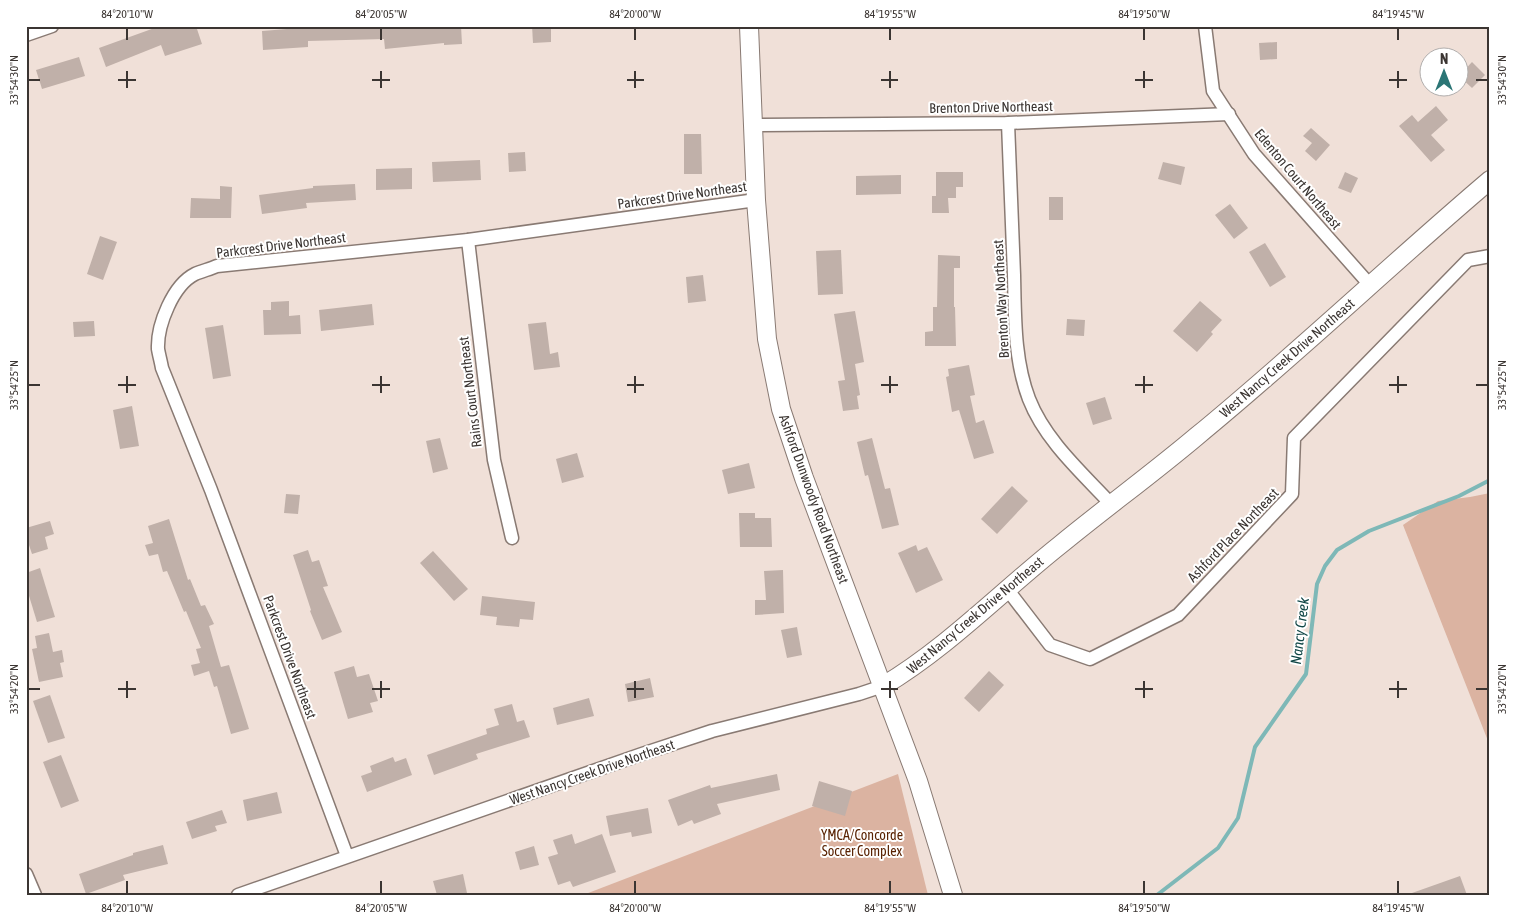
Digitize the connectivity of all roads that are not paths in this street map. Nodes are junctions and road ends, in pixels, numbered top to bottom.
1 (52, 26) edge
2 (749, 26) edge
3 (1205, 26) edge
4 (26, 35) edge
5 (1229, 114) junction
6 (1008, 123) junction
7 (753, 125) junction
8 (1490, 180) edge
9 (756, 200) junction
10 (468, 240) junction
11 (1490, 256) edge
12 (1370, 285) junction
13 (1110, 503) junction
14 (512, 538) dead end
15 (1007, 589) junction
16 (884, 686) junction
17 (348, 856) junction
18 (26, 874) edge
19 (35, 895) edge
20 (238, 895) edge
21 (953, 895) edge

1 - 4 street
2 - 7 main road, Ashford Dunwoody Road Northeast
3 - 5 street, Edenton Court Northeast
5 - 6 street, Brenton Drive Northeast
5 - 12 street, Edenton Court Northeast
6 - 7 street, Brenton Drive Northeast
6 - 13 street, Brenton Way Northeast
7 - 9 main road, Ashford Dunwoody Road Northeast
8 - 12 main road, West Nancy Creek Drive Northeast
9 - 10 street, Parkcrest Drive Northeast
9 - 16 main road, Ashford Dunwoody Road Northeast
10 - 14 street, Rains Court Northeast
10 - 17 street, Parkcrest Drive Northeast
11 - 15 street, Ashford Place Northeast
12 - 13 main road, West Nancy Creek Drive Northeast
13 - 15 main road, West Nancy Creek Drive Northeast
15 - 16 main road, West Nancy Creek Drive Northeast
16 - 17 street, West Nancy Creek Drive Northeast
16 - 21 main road, Ashford Dunwoody Road Northeast
17 - 20 street, West Nancy Creek Drive Northeast
18 - 19 street

